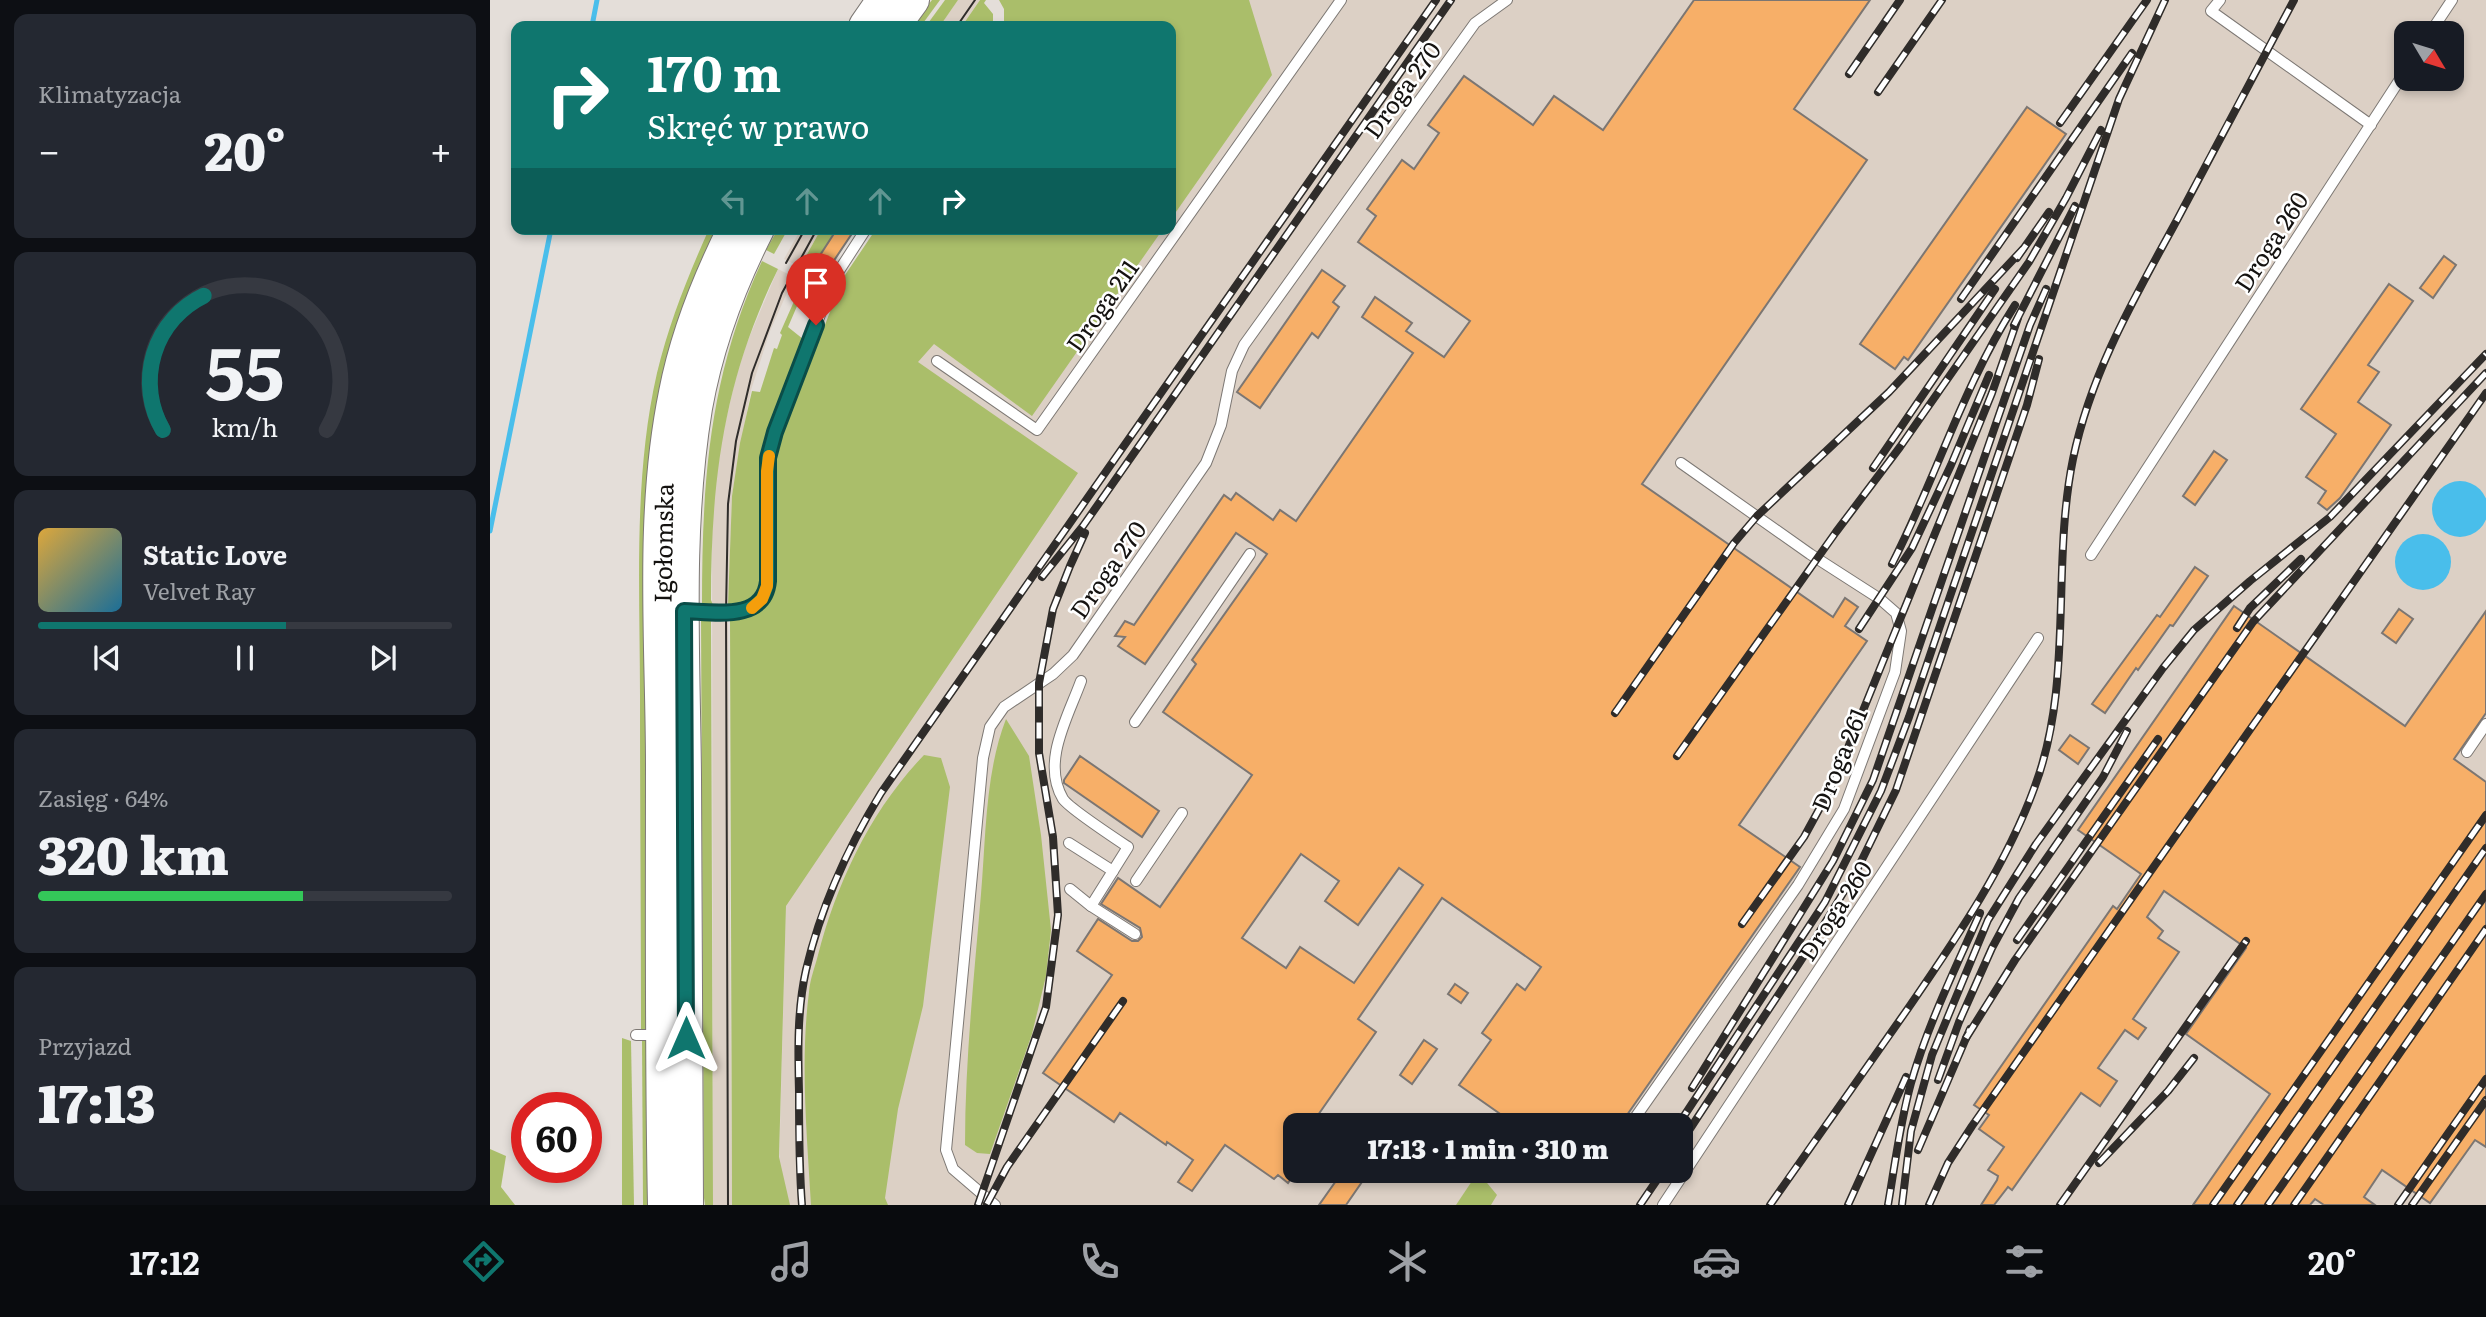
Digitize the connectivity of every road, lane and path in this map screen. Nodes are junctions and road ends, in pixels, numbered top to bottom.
1 (884, 0) edge
2 (913, 0) edge
3 (1341, 0) edge
4 (1507, 0) edge
5 (2220, 0) edge
6 (2452, 0) edge
7 (869, 21) edge
8 (898, 21) edge
9 (2438, 21) edge
10 (2394, 90) edge
11 (2371, 125) junction
12 (1176, 233) edge
13 (731, 235) edge
14 (755, 235) edge
15 (862, 235) edge
16 (1175, 235) edge
17 (937, 361) dead end
18 (1681, 463) dead end
19 (1250, 554) dead end
20 (2091, 555) dead end
21 (684, 611) junction
22 (2038, 638) dead end
23 (1081, 681) dead end
24 (1135, 722) dead end
25 (2486, 724) edge
26 (2467, 752) dead end
27 (1182, 813) dead end
28 (1069, 844) dead end
29 (1113, 871) junction
30 (1136, 881) dead end
31 (1070, 889) dead end
32 (1091, 906) junction
33 (1135, 934) dead end
34 (1638, 1113) edge
35 (664, 1205) edge
36 (687, 1205) edge
37 (995, 1205) edge
38 (1663, 1205) edge

1 - 7 main road
2 - 8 main road
3 - 12 lane, Droga 211
4 - 37 lane, Droga 270
5 - 11 lane
6 - 9 lane
10 - 11 lane, Droga 260
11 - 20 lane, Droga 260
13 - 35 main road, Igołomska
14 - 21 main road, Igołomska
15 - 21 lane
16 - 17 lane, Droga 211
18 - 34 lane, Droga 261
19 - 24 lane
21 - 36 main road, Igołomska
22 - 38 lane, Droga 260
23 - 29 lane
25 - 26 lane
27 - 30 lane
28 - 29 lane
29 - 32 lane
31 - 32 lane
32 - 33 lane

